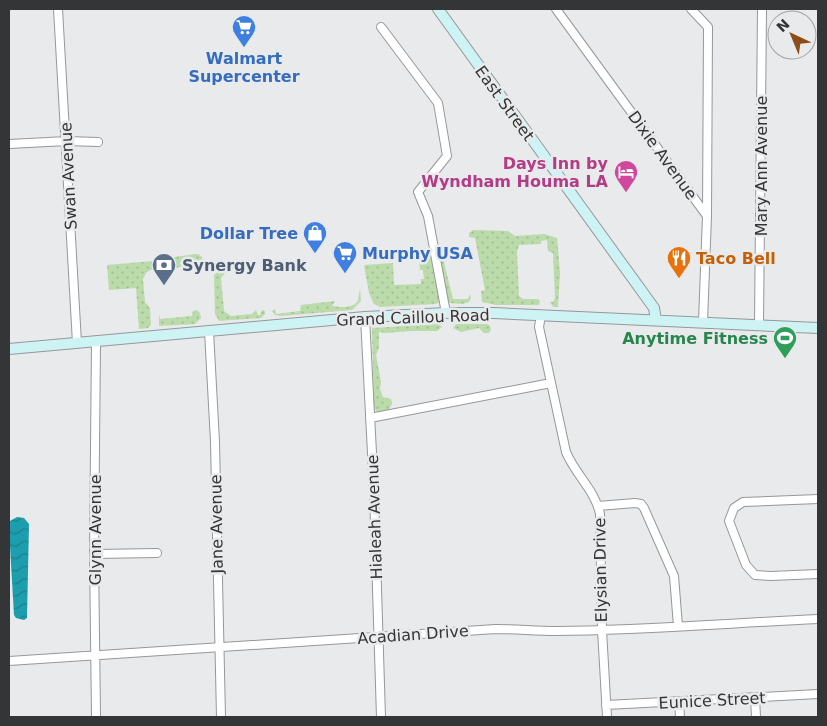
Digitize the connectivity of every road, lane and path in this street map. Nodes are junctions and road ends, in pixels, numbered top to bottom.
1 (58, 9) edge
2 (438, 9) edge
3 (556, 9) edge
4 (690, 9) edge
5 (762, 9) edge
6 (381, 27) dead end
7 (67, 141) junction
8 (98, 142) dead end
9 (9, 144) edge
10 (707, 216) junction
11 (446, 313) junction
12 (541, 315) junction
13 (365, 318) junction
14 (656, 320) junction
15 (703, 322) junction
16 (759, 324) junction
17 (818, 328) edge
18 (209, 331) junction
19 (96, 342) junction
20 (77, 343) junction
21 (9, 349) edge
22 (552, 383) junction
23 (370, 418) junction
24 (818, 499) edge
25 (598, 506) junction
26 (157, 553) dead end
27 (94, 554) junction
28 (818, 574) edge
29 (818, 619) edge
30 (678, 626) junction
31 (602, 630) junction
32 (379, 636) junction
33 (219, 647) junction
34 (96, 654) junction
35 (9, 661) edge
36 (818, 694) edge
37 (755, 697) junction
38 (679, 701) junction
39 (606, 705) junction
40 (96, 717) edge
41 (221, 717) edge
42 (381, 717) edge
43 (606, 717) edge
44 (680, 717) edge
45 (756, 717) edge

1 - 7 street, Swan Avenue
2 - 14 main road, East Street
3 - 10 street, Dixie Avenue
4 - 10 street
5 - 16 street, Mary Ann Avenue
6 - 11 street
7 - 8 street
7 - 9 street
7 - 20 street, Swan Avenue
10 - 15 street, Dixie Avenue
11 - 12 main road, Grand Caillou Road
11 - 13 main road, Grand Caillou Road
12 - 14 main road, Grand Caillou Road
12 - 22 street, Elysian Drive
13 - 18 main road, Grand Caillou Road
13 - 23 street, Hialeah Avenue
14 - 15 main road, Grand Caillou Road
15 - 16 main road, Grand Caillou Road
16 - 17 main road, Grand Caillou Road
18 - 19 main road, Grand Caillou Road
18 - 33 street, Jane Avenue
19 - 20 main road, Grand Caillou Road
19 - 27 street, Glynn Avenue
20 - 21 main road, Grand Caillou Road
22 - 23 street
22 - 25 street, Elysian Drive
23 - 32 street, Hialeah Avenue
24 - 28 street
25 - 30 street
25 - 31 street, Elysian Drive
26 - 27 street
27 - 34 street, Glynn Avenue
29 - 30 street, Acadian Drive
30 - 31 street, Acadian Drive
31 - 32 street, Acadian Drive
31 - 39 street, Elysian Drive
32 - 33 street, Acadian Drive
32 - 42 street, Hialeah Avenue
33 - 34 street, Acadian Drive
33 - 41 street, Jane Avenue
34 - 35 street, Acadian Drive
34 - 40 street, Glynn Avenue
36 - 37 street, Eunice Street
37 - 38 street, Eunice Street
37 - 45 street
38 - 39 street, Eunice Street
38 - 44 street
39 - 43 street, Elysian Drive

